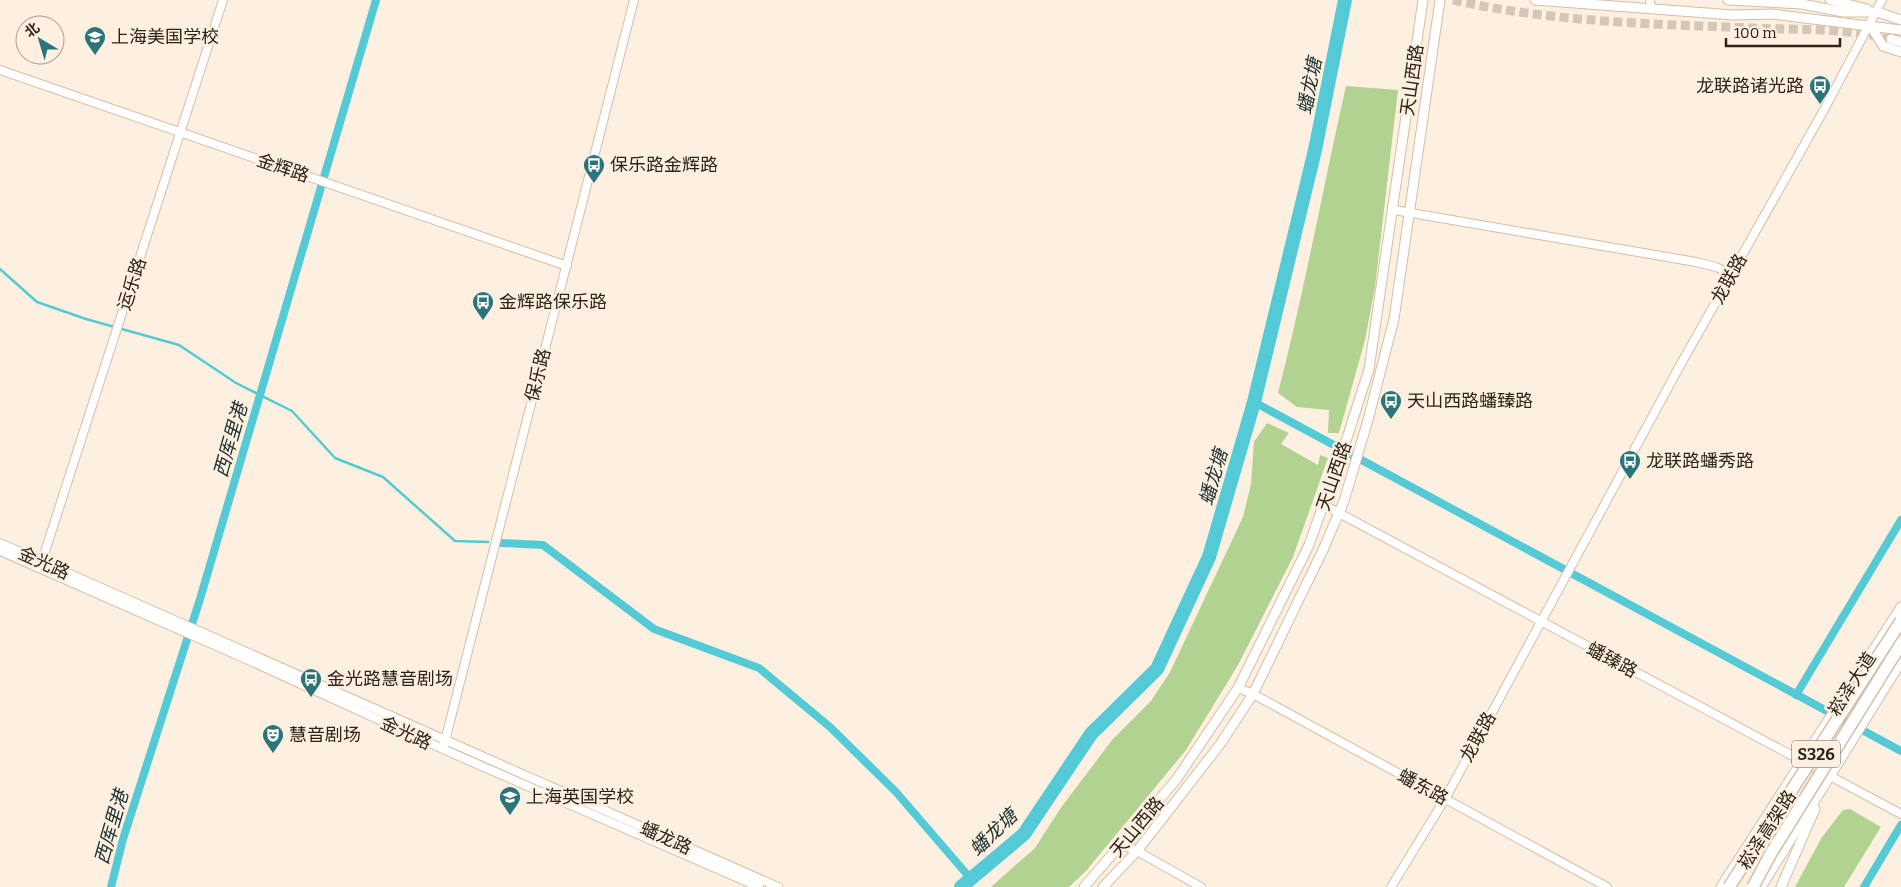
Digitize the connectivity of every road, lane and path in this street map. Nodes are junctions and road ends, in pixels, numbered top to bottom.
1 (223, 0) edge
2 (634, 0) edge
3 (1423, 0) edge
4 (1440, 0) edge
5 (1535, 0) edge
6 (1728, 0) edge
7 (1830, 0) edge
8 (1882, 0) edge
9 (1650, 4) edge
10 (1876, 12) junction
11 (1901, 20) edge
12 (1870, 25) junction
13 (1901, 30) edge
14 (1891, 39) tunnel mouth
15 (1901, 42) edge
16 (1901, 52) edge
17 (0, 70) edge
18 (181, 133) junction
19 (1394, 210) junction
20 (1410, 214) junction
21 (566, 266) junction
22 (1731, 274) junction
23 (1324, 505) junction
24 (1339, 513) junction
25 (0, 543) edge
26 (0, 551) edge
27 (41, 565) junction
28 (1901, 606) edge
29 (1901, 620) edge
30 (1541, 622) junction
31 (174, 624) junction
32 (1901, 644) edge
33 (1901, 662) edge
34 (1238, 688) junction
35 (1253, 694) junction
36 (444, 741) junction
37 (444, 750) junction
38 (1802, 761) junction
39 (1830, 776) junction
40 (1445, 799) junction
41 (1901, 814) edge
42 (1122, 845) junction
43 (1137, 851) junction
44 (760, 887) edge
45 (778, 887) edge
46 (1084, 887) edge
47 (1103, 887) edge
48 (1201, 887) edge
49 (1392, 887) edge
50 (1607, 887) edge
51 (1721, 887) edge
52 (1729, 887) edge
53 (1753, 887) edge
54 (1761, 887) edge
55 (1781, 887) edge

1 - 18 street, 运乐路
2 - 21 street, 保乐路
3 - 19 main road, 天山西路
4 - 20 main road, 天山西路
5 - 9 main road
6 - 10 main road
7 - 10 main road
8 - 10 street, 龙联路
9 - 12 main road
10 - 11 main road
10 - 12 street, 龙联路
12 - 13 main road
12 - 16 main road
12 - 22 street, 龙联路
14 - 15 main road
17 - 18 street, 金辉路
18 - 21 street, 金辉路
18 - 27 street, 运乐路
19 - 20 street
19 - 23 main road, 天山西路
20 - 22 street
20 - 24 main road, 天山西路
21 - 36 street, 保乐路
22 - 30 street, 龙联路
23 - 24 street, 蟠臻路
23 - 34 main road, 天山西路
24 - 30 street, 蟠臻路
24 - 35 main road, 天山西路
25 - 27 street, 金光路
26 - 27 street, 金光路
27 - 31 street, 金光路
28 - 38 main road, 崧泽大道
29 - 52 highway, 崧泽高架路 / S326, bridge
30 - 38 street, 蟠臻路
30 - 40 street, 龙联路
31 - 36 street, 金光路
31 - 37 street, 金光路
32 - 53 highway, 崧泽高架路 / S326, bridge
33 - 39 main road, 崧泽大道
34 - 35 street, 蟠东路
34 - 42 main road, 天山西路
35 - 40 street, 蟠东路
35 - 43 main road, 天山西路
36 - 37 street, 保乐路
36 - 45 street, 蟠龙路
37 - 44 street, 金光路
38 - 39 street, 蟠臻路
38 - 51 main road, 崧泽大道
39 - 41 street, 蟠臻路
39 - 54 main road, 崧泽大道
39 - 55 main road
40 - 49 street, 龙联路
40 - 50 street, 蟠东路
42 - 43 street
42 - 46 main road, 天山西路
43 - 47 main road, 天山西路
43 - 48 street

